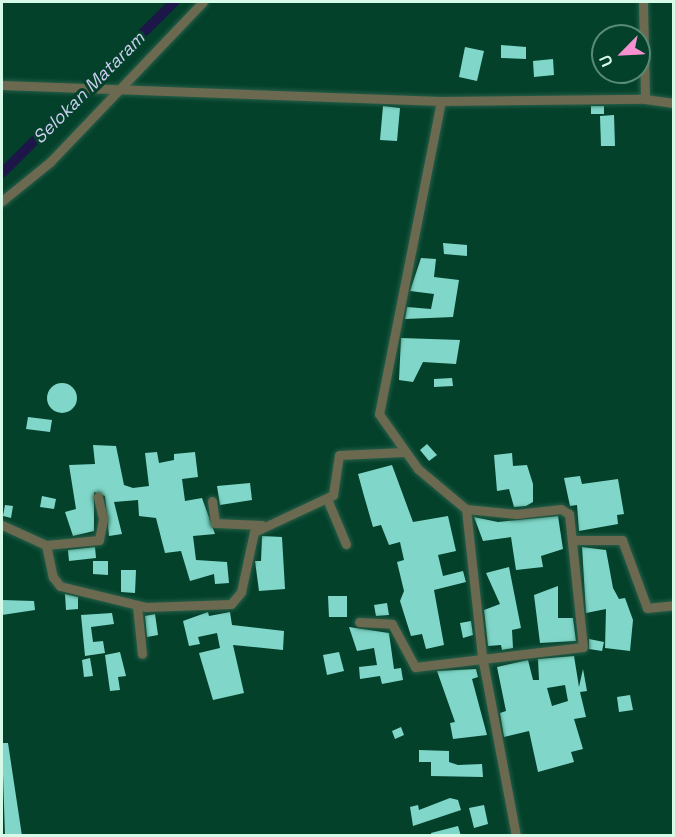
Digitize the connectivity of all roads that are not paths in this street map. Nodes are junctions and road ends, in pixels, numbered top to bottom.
1 (203, 2) edge
2 (643, 2) edge
3 (2, 85) edge
4 (123, 87) junction
5 (645, 99) junction
6 (441, 101) junction
7 (674, 103) edge
8 (2, 201) edge
9 (404, 452) junction
10 (98, 497) dead end
11 (327, 499) junction
12 (212, 501) dead end
13 (466, 509) junction
14 (2, 525) edge
15 (262, 525) junction
16 (572, 540) junction
17 (346, 544) dead end
18 (46, 545) junction
19 (674, 605) edge
20 (137, 606) junction
21 (359, 622) dead end
22 (142, 654) dead end
23 (482, 656) junction
24 (516, 836) edge

1 - 4 street
2 - 5 street
3 - 4 street
4 - 6 street
4 - 8 street
5 - 6 street
5 - 7 street
6 - 9 street
9 - 11 street
9 - 13 street
10 - 18 street
11 - 15 street
11 - 17 street
12 - 15 street
13 - 16 street
13 - 23 street
14 - 18 street
15 - 20 street
16 - 19 street
16 - 23 street
18 - 20 street
20 - 22 street
21 - 23 street
23 - 24 street

